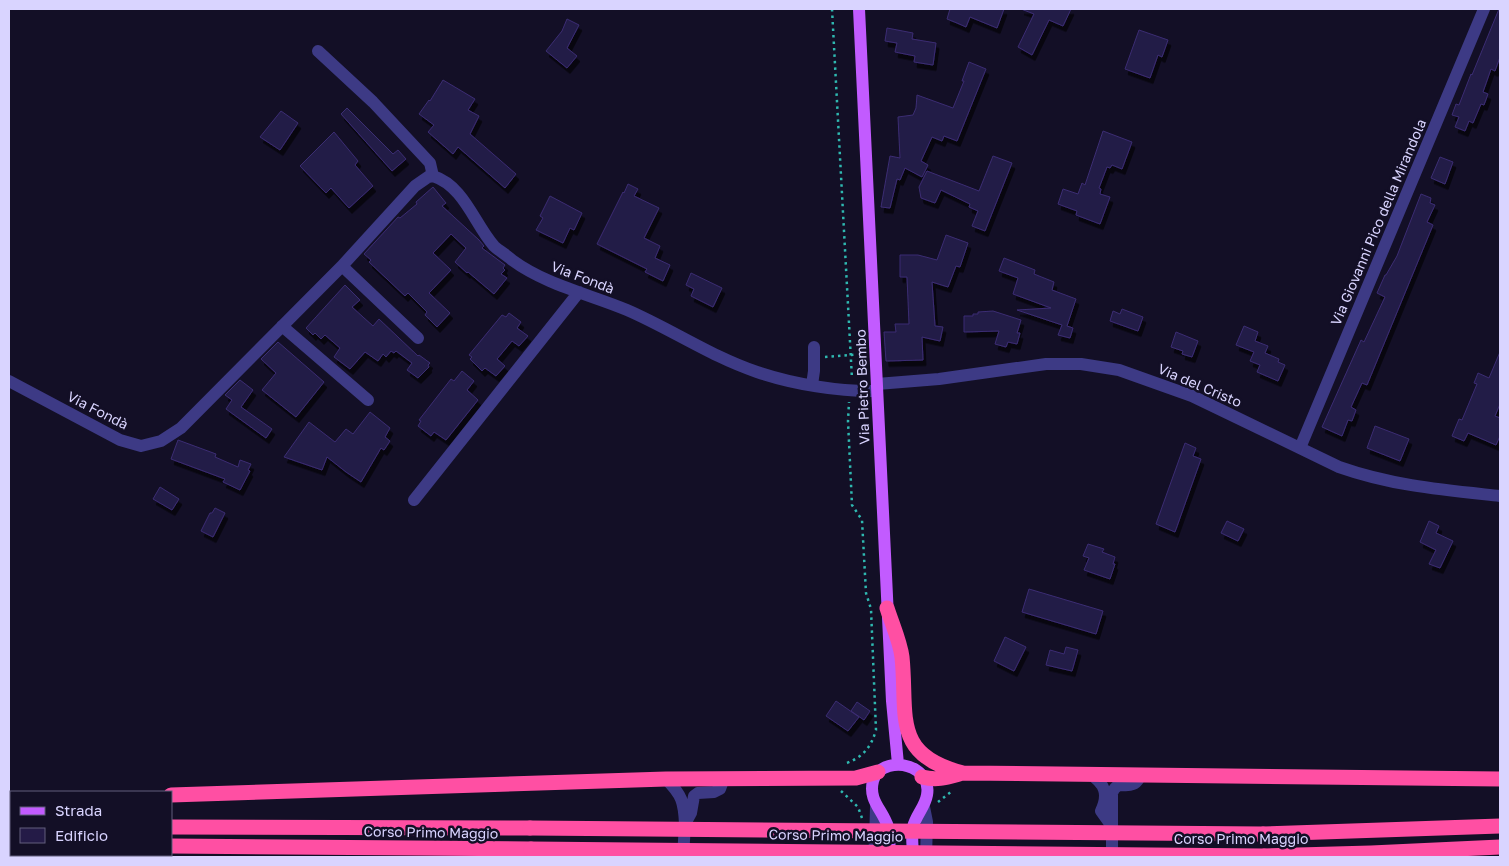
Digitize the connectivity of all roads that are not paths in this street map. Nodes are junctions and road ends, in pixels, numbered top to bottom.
1 (859, 9) edge
2 (1484, 9) edge
3 (318, 51) dead end
4 (433, 176) junction
5 (342, 266) junction
6 (579, 292) junction
7 (282, 326) junction
8 (418, 338) dead end
9 (814, 352) road end
10 (9, 381) edge
11 (812, 385) junction
12 (877, 387) junction
13 (368, 400) dead end
14 (1300, 448) junction
15 (1500, 496) edge
16 (414, 500) dead end
17 (887, 608) junction
18 (898, 764) junction
19 (878, 772) junction
20 (963, 772) junction
21 (1090, 774) junction
22 (1141, 775) junction
23 (922, 777) junction
24 (724, 778) junction
25 (666, 779) junction
26 (1500, 779) edge
27 (172, 794) edge
28 (924, 806) junction
29 (876, 807) junction
30 (685, 824) junction
31 (1111, 825) junction
32 (172, 826) edge
33 (1500, 826) edge
34 (172, 846) edge
35 (1500, 847) edge
36 (684, 857) edge
37 (873, 857) edge
38 (889, 857) edge
39 (913, 857) edge
40 (926, 857) edge
41 (1112, 857) edge

1 - 12 main road, Via Pietro Bembo
2 - 14 street, Via Giovanni Pico della Mirandola
3 - 4 street
4 - 5 street, Via Fondà
4 - 6 street, Via Fondà
5 - 7 street, Via Fondà
5 - 8 street
6 - 11 street, Via Fondà
6 - 16 street
7 - 10 street, Via Fondà
7 - 13 street
9 - 11 street
11 - 12 street, Via Fondà
12 - 14 street, Via del Cristo
12 - 17 main road, Via Pietro Bembo
14 - 15 street, Via del Cristo
17 - 18 main road, Via Pietro Bembo
17 - 20 highway
18 - 19 main road
18 - 23 main road
19 - 24 highway
19 - 29 main road
20 - 21 highway
20 - 23 highway
21 - 22 highway
21 - 31 street
22 - 26 highway
22 - 31 street
23 - 28 main road
24 - 25 highway
24 - 30 street
25 - 27 highway
25 - 30 street
28 - 39 main road
28 - 40 street
29 - 37 street
29 - 38 main road
30 - 36 street
31 - 41 street
32 - 33 highway, Corso Primo Maggio, bridge
34 - 35 highway, Corso Primo Maggio, bridge

